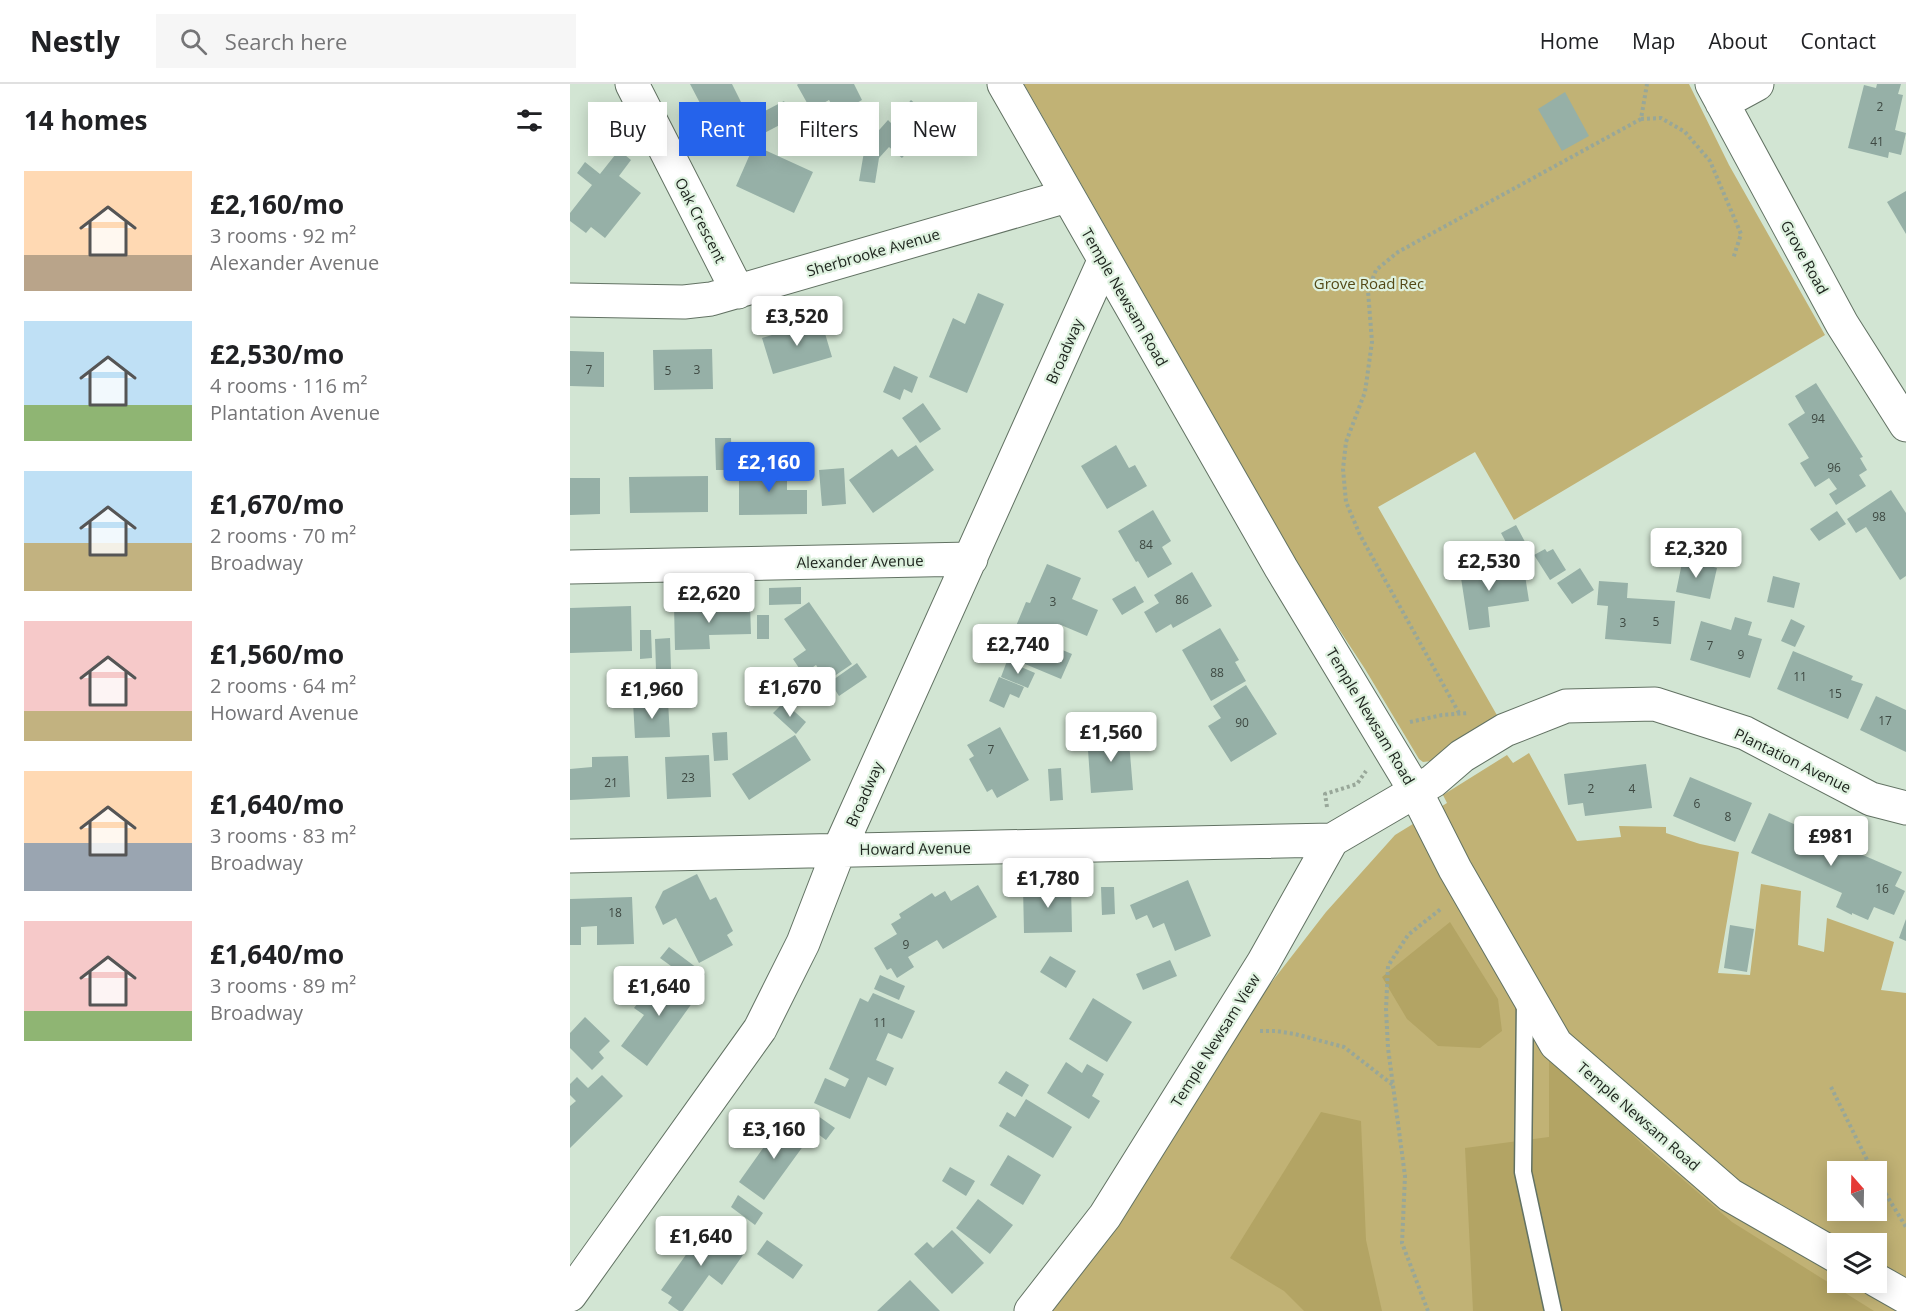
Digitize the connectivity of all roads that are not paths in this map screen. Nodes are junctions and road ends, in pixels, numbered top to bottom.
1 (632, 84) edge
2 (1004, 84) edge
3 (1757, 84) edge
4 (1717, 93) edge
5 (1067, 195) junction
6 (1104, 261) junction
7 (738, 292) junction
8 (570, 300) edge
9 (1906, 425) edge
10 (971, 559) junction
11 (570, 567) edge
12 (1416, 792) junction
13 (1906, 808) edge
14 (1332, 840) junction
15 (839, 850) junction
16 (570, 856) edge
17 (1525, 989) junction
18 (1827, 1251) edge
19 (1887, 1286) edge
20 (570, 1295) edge
21 (1906, 1297) edge
22 (1031, 1311) edge
23 (1553, 1311) edge

1 - 7 street, Oak Crescent
2 - 5 street, Temple Newsam Road
3 - 4 street
4 - 9 street, Grove Road
5 - 6 street, Temple Newsam Road
5 - 7 street, Sherbrooke Avenue
6 - 10 street, Broadway
6 - 12 street, Temple Newsam Road
7 - 8 street, Sherbrooke Avenue
10 - 11 street, Alexander Avenue
10 - 15 street, Broadway
12 - 13 street, Plantation Avenue
12 - 14 street
12 - 17 street, Temple Newsam Road
14 - 15 street, Howard Avenue
14 - 22 street, Temple Newsam View
15 - 16 street, Howard Avenue
15 - 20 street, Broadway
17 - 18 street, Temple Newsam Road
17 - 23 lane
19 - 21 street

